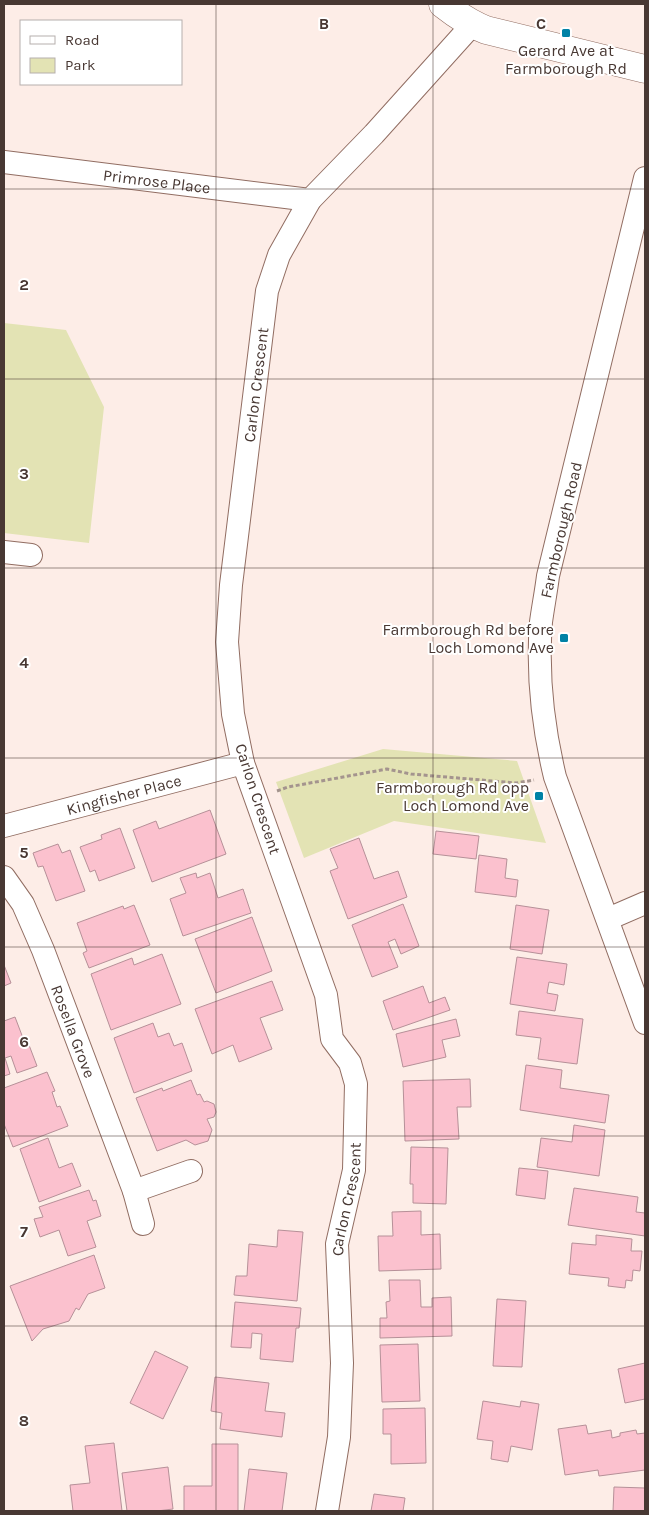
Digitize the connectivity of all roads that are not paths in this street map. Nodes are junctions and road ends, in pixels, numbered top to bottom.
1 (443, 4) edge
2 (472, 25) junction
3 (645, 69) edge
4 (4, 162) edge
5 (645, 178) edge
6 (310, 200) junction
7 (4, 552) edge
8 (31, 554) dead end
9 (244, 763) junction
10 (4, 826) edge
11 (4, 877) edge
12 (645, 904) edge
13 (608, 919) junction
14 (645, 1023) edge
15 (191, 1171) dead end
16 (134, 1191) junction
17 (143, 1224) dead end
18 (327, 1511) edge

1 - 2 street
2 - 3 street
2 - 6 street, Carlon Crescent
4 - 6 street, Primrose Place
5 - 13 street, Farmborough Road
6 - 9 street, Carlon Crescent
7 - 8 street
9 - 10 street, Kingfisher Place
9 - 18 street, Carlon Crescent
11 - 16 street, Rosella Grove
12 - 13 street
13 - 14 street, Farmborough Road
15 - 16 street
16 - 17 street, Rosella Grove

